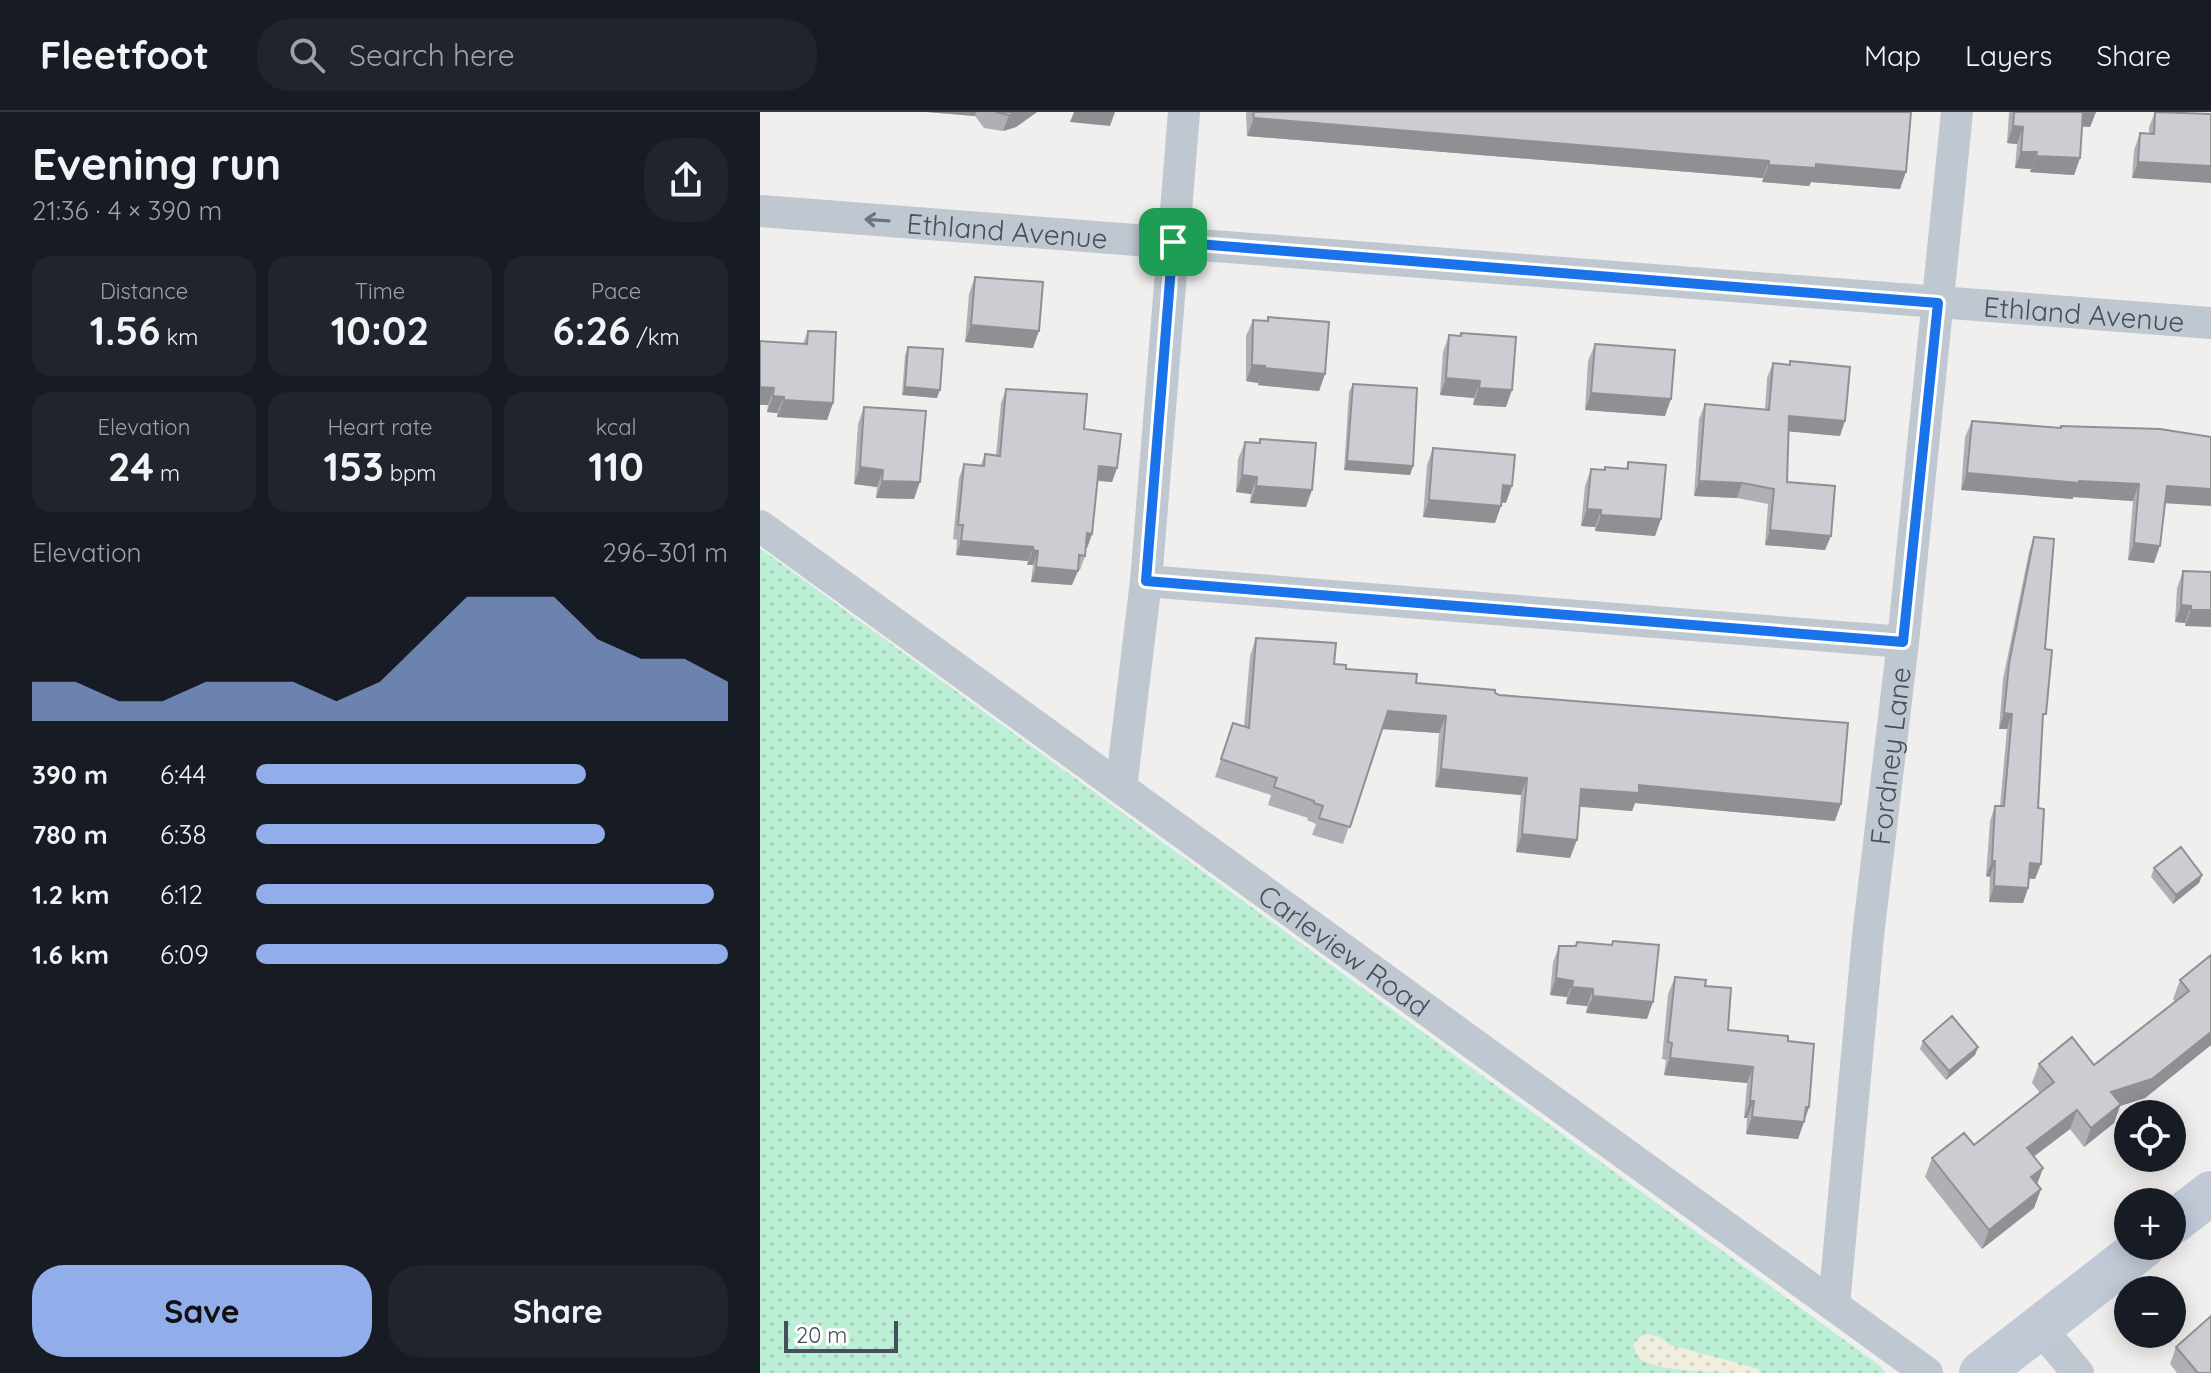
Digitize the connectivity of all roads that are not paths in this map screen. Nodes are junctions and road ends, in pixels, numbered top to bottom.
1 (1184, 112) edge
2 (1957, 112) edge
3 (760, 211) edge
4 (1173, 242) junction
5 (1938, 303) junction
6 (2211, 323) edge
7 (760, 526) edge
8 (1146, 581) junction
9 (1903, 642) junction
10 (1121, 788) junction
11 (2211, 1193) edge
12 (2186, 1212) edge
13 (2126, 1260) edge
14 (1834, 1305) junction
15 (2040, 1328) junction
16 (1927, 1373) edge
17 (1981, 1373) edge
18 (2078, 1373) edge

1 - 4 street
2 - 5 street, Fordney Lane
4 -> 3 street, Ethland Avenue
4 - 5 street, Ethland Avenue
4 - 8 street
5 - 6 street, Ethland Avenue
5 - 9 street, Fordney Lane
7 - 10 street, Carleview Road
8 - 9 street
8 - 10 street
9 - 14 street, Fordney Lane
10 - 14 street, Carleview Road
11 - 12 main road
13 - 15 main road
14 - 16 street, Carleview Road
15 - 17 main road
15 - 18 street

